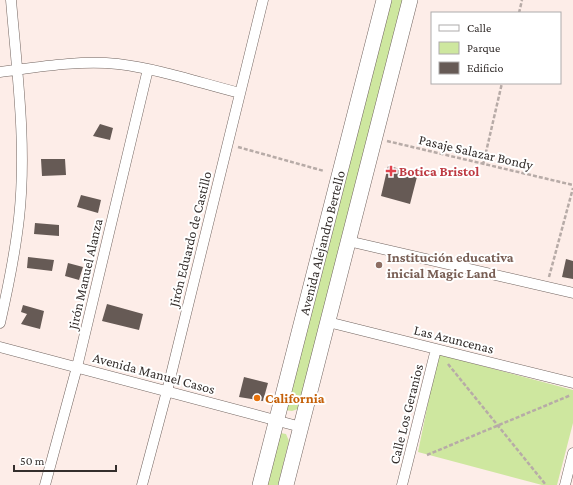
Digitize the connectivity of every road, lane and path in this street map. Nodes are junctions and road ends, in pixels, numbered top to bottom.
1 (11, 0) edge
2 (262, 0) edge
3 (384, 0) edge
4 (410, 0) edge
5 (522, 0) edge
6 (519, 12) edge
7 (148, 69) junction
8 (16, 70) junction
9 (0, 72) edge
10 (502, 84) edge
11 (240, 93) junction
12 (375, 139) junction
13 (238, 147) dead end
14 (483, 164) junction
15 (324, 171) dead end
16 (573, 185) edge
17 (573, 188) edge
18 (348, 241) junction
19 (547, 286) junction
20 (573, 293) edge
21 (328, 322) junction
22 (0, 323) edge
23 (0, 347) edge
24 (436, 349) junction
25 (78, 367) junction
26 (573, 383) edge
27 (167, 391) junction
28 (573, 394) edge
29 (276, 420) junction
30 (496, 425) junction
31 (301, 427) junction
32 (573, 453) edge
33 (427, 455) dead end
34 (45, 485) edge
35 (142, 485) edge
36 (260, 485) edge
37 (286, 485) edge
38 (402, 485) edge
39 (546, 485) edge
40 (565, 485) edge

1 - 8 street
2 - 11 street, Jirón Eduardo de Castillo
3 - 29 main road, Avenida Alejandro Bertello
4 - 12 main road, Avenida Alejandro Bertello
5 - 6 path
7 - 8 street
7 - 11 street
7 - 25 street, Jirón Manuel Alanza
8 - 9 street
8 - 22 street
10 - 14 path
11 - 27 street, Jirón Eduardo de Castillo
12 - 14 path, Pasaje Salazar Bondy
12 - 18 main road, Avenida Alejandro Bertello
13 - 15 path
14 - 16 path, Pasaje Salazar Bondy
17 - 19 path
18 - 19 street
18 - 21 main road, Avenida Alejandro Bertello
19 - 20 street
21 - 24 street, Las Azuncenas
21 - 31 main road, Avenida Alejandro Bertello
23 - 25 street, Avenida Manuel Casos
24 - 26 street, Las Azuncenas
24 - 30 path
24 - 38 street, Calle Los Geranios
25 - 27 street, Avenida Manuel Casos
25 - 34 street, Jirón Manuel Alanza
27 - 29 street, Avenida Manuel Casos
27 - 35 street, Jirón Eduardo de Castillo
28 - 30 path
29 - 31 street, Avenida Manuel Casos
29 - 36 main road, Avenida Alejandro Bertello
30 - 33 path
30 - 39 path
31 - 37 main road, Avenida Alejandro Bertello
32 - 40 street

